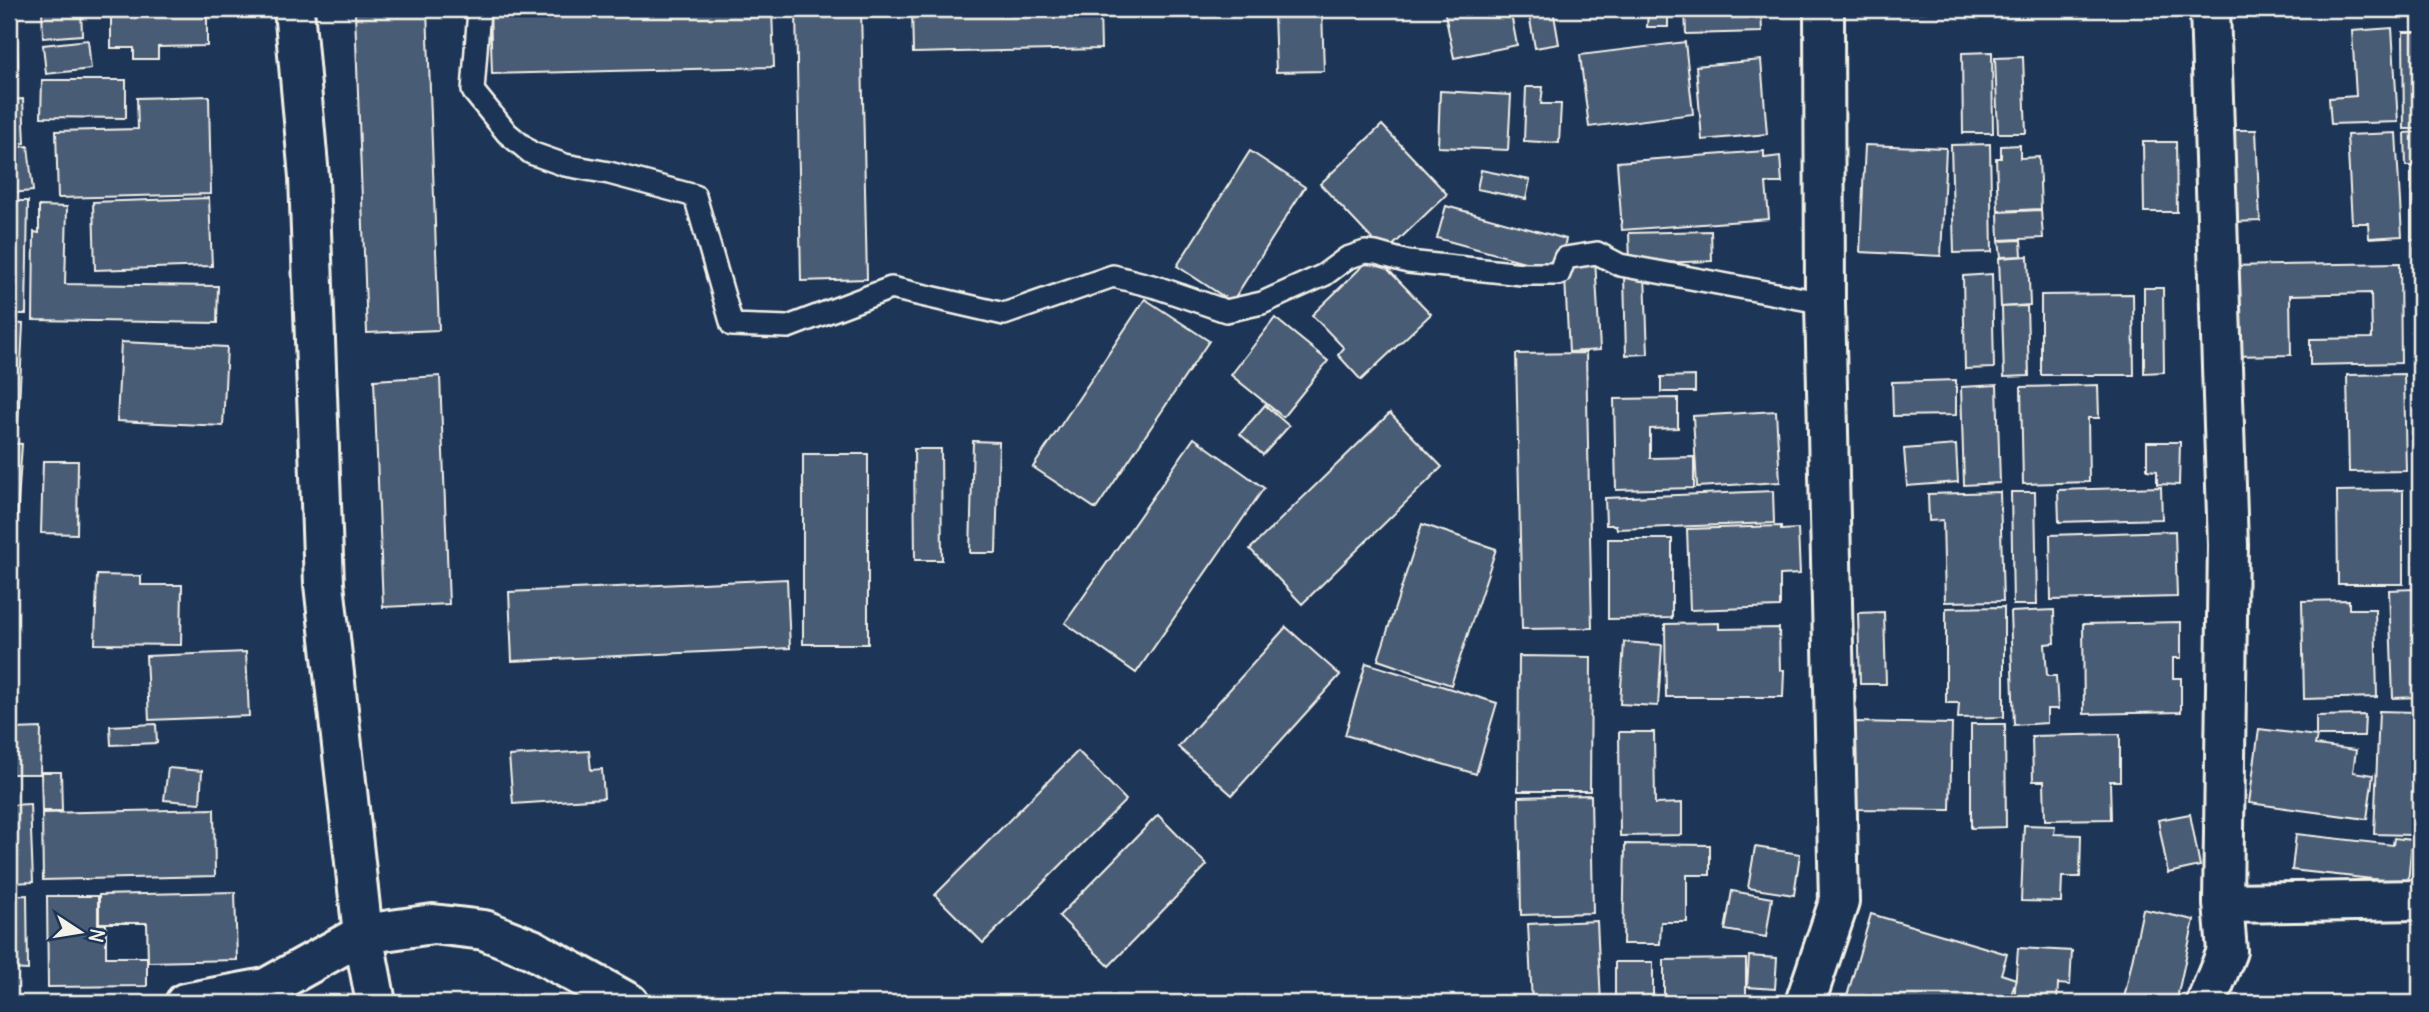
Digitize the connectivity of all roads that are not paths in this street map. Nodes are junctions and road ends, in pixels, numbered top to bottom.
1 (294, 9) edge
2 (479, 9) edge
3 (1824, 9) edge
4 (2210, 9) edge
5 (1825, 303) junction
6 (2420, 900) edge
7 (2223, 903) junction
8 (363, 933) junction
9 (186, 1003) edge
10 (376, 1003) edge
11 (629, 1003) edge
12 (1805, 1003) edge
13 (2206, 1003) edge

1 - 8 street
2 - 5 lane
3 - 5 street
4 - 7 street
5 - 12 street
6 - 7 street
7 - 13 street
8 - 9 street
8 - 10 street
8 - 11 street

